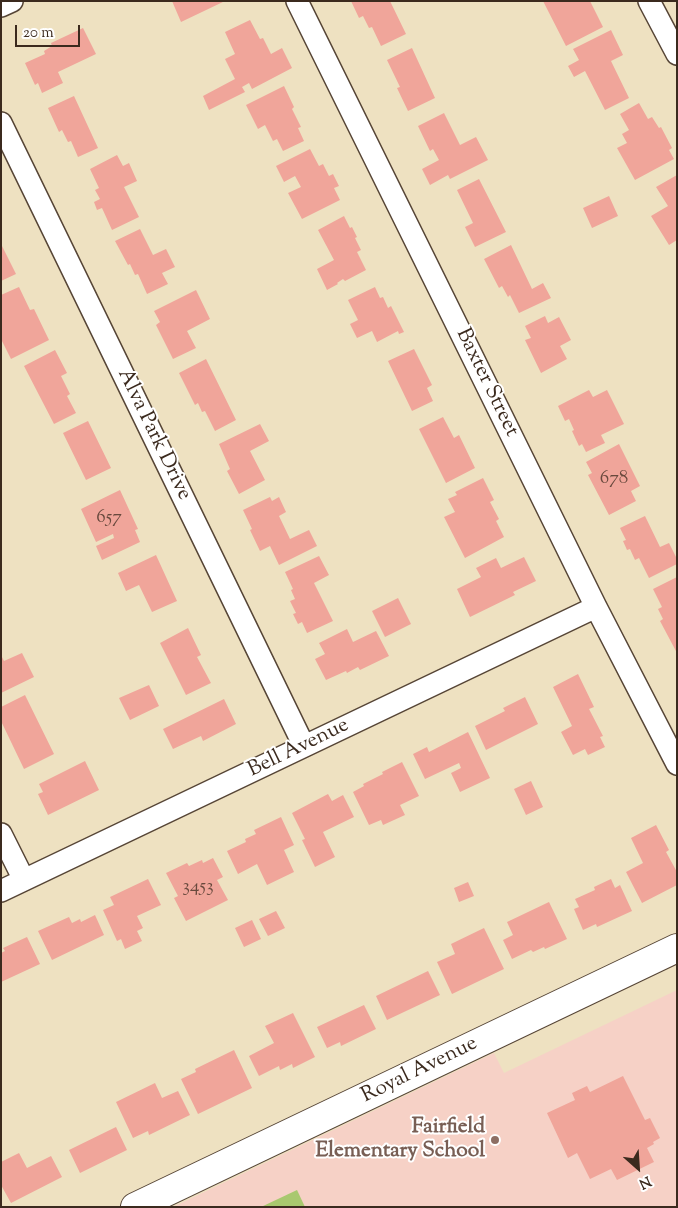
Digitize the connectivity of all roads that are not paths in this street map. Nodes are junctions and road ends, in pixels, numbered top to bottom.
1 (12, 1) edge
2 (297, 1) edge
3 (649, 1) edge
4 (1, 6) edge
5 (677, 54) edge
6 (1, 123) edge
7 (596, 607) junction
8 (304, 746) junction
9 (677, 764) edge
10 (1, 834) edge
11 (24, 880) junction
12 (1, 891) edge
13 (677, 948) edge
14 (135, 1207) edge

1 - 4 street
2 - 7 street, Baxter Street
3 - 5 street
6 - 8 street, Alva Park Drive
7 - 8 street, Bell Avenue
7 - 9 street, Baxter Street
8 - 11 street, Bell Avenue
10 - 11 street
11 - 12 street, Bell Avenue
13 - 14 street, Royal Avenue

